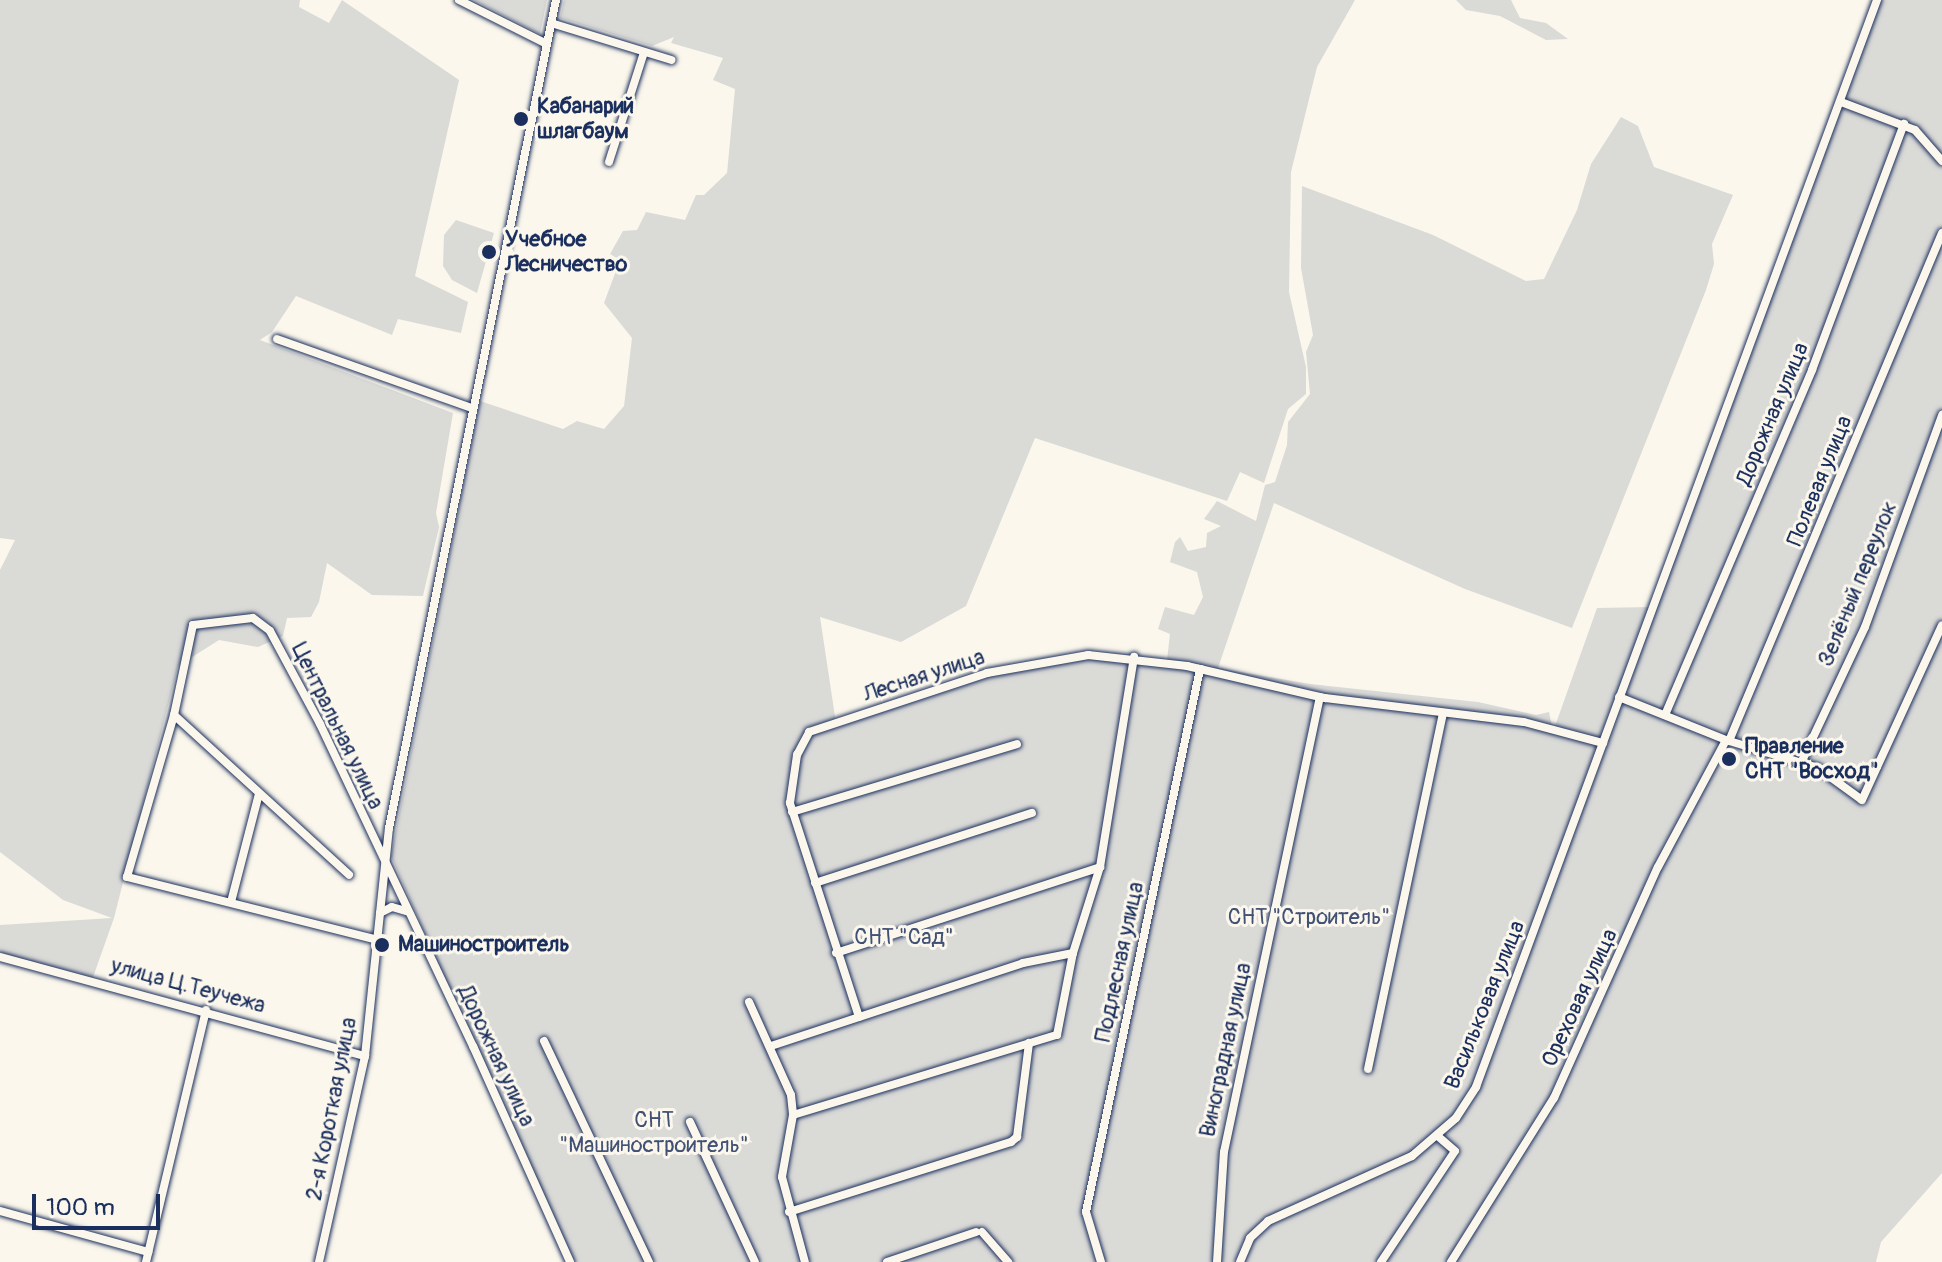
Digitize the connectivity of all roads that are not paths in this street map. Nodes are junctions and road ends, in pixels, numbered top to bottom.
1 (459, 0) edge
2 (556, 0) edge
3 (1877, 0) edge
4 (551, 23) junction
5 (547, 44) junction
6 (644, 52) junction
7 (671, 60) dead end
8 (1841, 102) junction
9 (1904, 124) junction
10 (1942, 161) edge
11 (609, 162) dead end
12 (1942, 233) edge
13 (277, 339) dead end
14 (472, 408) junction
15 (1942, 415) edge
16 (1942, 625) edge
17 (1134, 657) junction
18 (1200, 669) junction
19 (1320, 697) junction
20 (1619, 697) junction
21 (1443, 713) junction
22 (174, 715) junction
23 (1665, 715) junction
24 (1728, 741) junction
25 (1603, 743) junction
26 (1017, 744) dead end
27 (1801, 763) junction
28 (259, 794) junction
29 (792, 812) junction
30 (1032, 813) dead end
31 (386, 867) junction
32 (1100, 867) junction
33 (349, 875) dead end
34 (815, 883) junction
35 (231, 902) junction
36 (407, 911) junction
37 (380, 913) junction
38 (378, 940) junction
39 (836, 953) junction
40 (1073, 953) junction
41 (0, 957) edge
42 (749, 1002) dead end
43 (206, 1010) junction
44 (859, 1017) junction
45 (544, 1041) dead end
46 (1029, 1043) junction
47 (771, 1046) junction
48 (365, 1056) junction
49 (1368, 1069) dead end
50 (793, 1115) junction
51 (690, 1122) dead end
52 (1438, 1136) junction
53 (0, 1211) edge
54 (789, 1212) junction
55 (148, 1252) junction
56 (914, 1258) edge
57 (146, 1262) edge
58 (319, 1262) edge
59 (570, 1262) edge
60 (649, 1262) edge
61 (755, 1262) edge
62 (805, 1262) edge
63 (887, 1262) edge
64 (1008, 1262) edge
65 (1101, 1262) edge
66 (1217, 1262) edge
67 (1240, 1262) edge
68 (1381, 1262) edge
69 (1451, 1262) edge

1 - 5 street
2 - 4 street
3 - 8 street, Дорожная улица
4 - 5 street
4 - 6 street
5 - 14 street
6 - 7 street
6 - 11 street
8 - 9 street
8 - 20 street, Дорожная улица
9 - 10 street
9 - 23 street, Дорожная улица
12 - 24 street, Полевая улица
13 - 14 street
14 - 31 street, 2-я Короткая улица
15 - 27 street, Зелёный переулок
16 - 27 street
17 - 18 street
17 - 29 street, Лесная улица
17 - 32 street
18 - 19 street
18 - 65 street, Подлесная улица
19 - 21 street
19 - 66 street, Виноградная улица
20 - 23 street
20 - 25 street, Васильковая улица
21 - 25 street
21 - 49 street
22 - 28 street
22 - 31 street, Центральная улица
22 - 35 street
23 - 24 street
24 - 27 street
24 - 69 street, Ореховая улица
25 - 52 street, Васильковая улица
26 - 29 street
28 - 33 street
28 - 35 street
29 - 34 street
30 - 34 street
31 - 36 street, Дорожная улица
31 - 37 street, 2-я Короткая улица
32 - 39 street
32 - 40 street
34 - 39 street
35 - 38 street
36 - 37 street
36 - 59 street, Дорожная улица
37 - 38 street, 2-я Короткая улица
38 - 48 street, 2-я Короткая улица
39 - 44 street
40 - 44 street
40 - 46 street
41 - 43 street, улица Ц.Теучежа
42 - 47 street
43 - 48 street, улица Ц.Теучежа
43 - 55 street
44 - 47 street
45 - 60 street
46 - 50 street
46 - 54 street
47 - 50 street
48 - 58 street, 2-я Короткая улица
50 - 54 street
51 - 61 street
52 - 67 street, Васильковая улица
52 - 68 street
53 - 55 street
54 - 62 street
55 - 57 street
56 - 63 street
56 - 64 street

